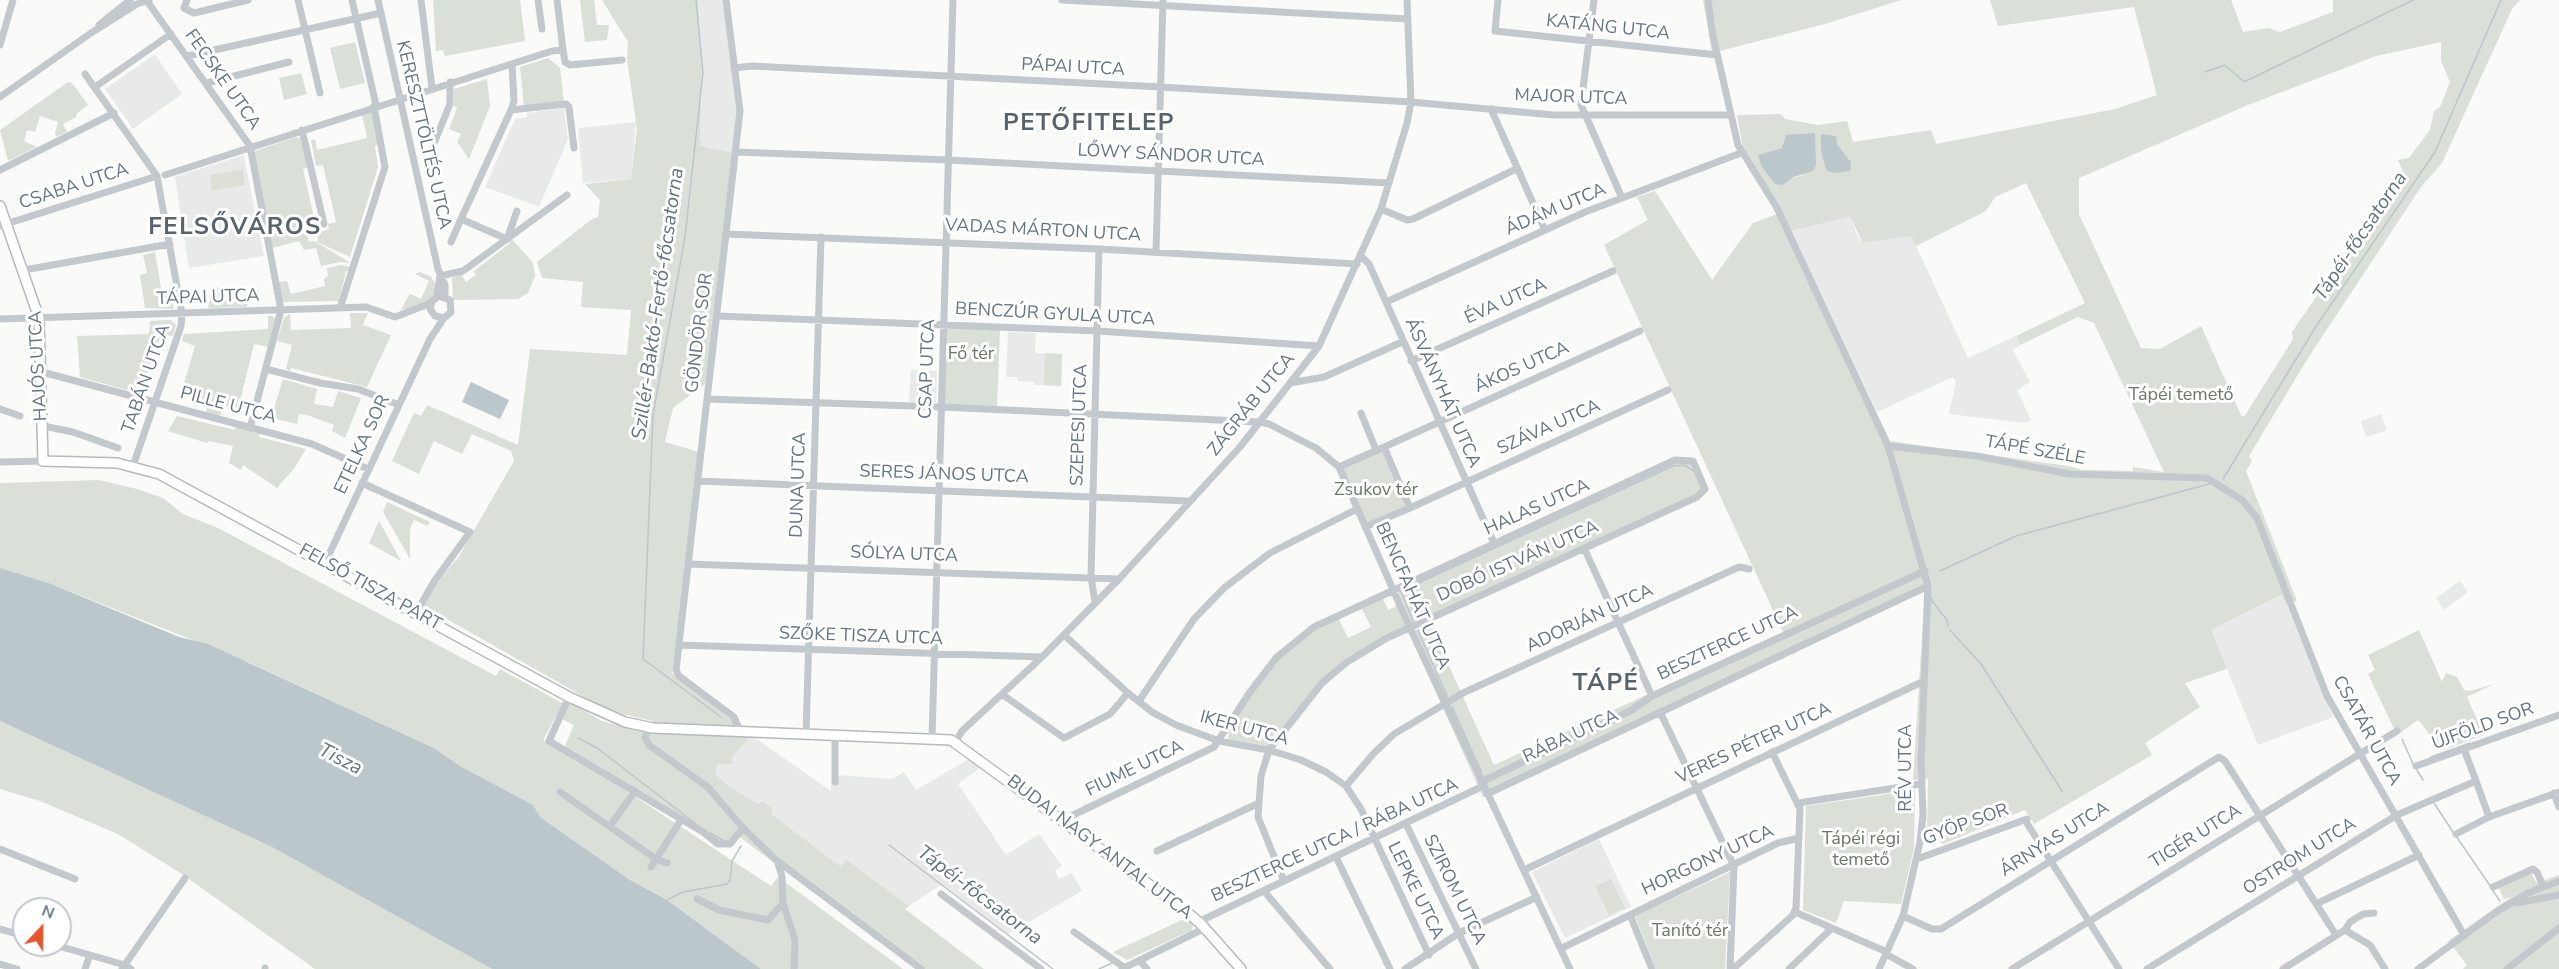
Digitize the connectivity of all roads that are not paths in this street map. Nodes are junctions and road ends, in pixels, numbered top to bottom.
1 (13, 0) edge
2 (130, 0) edge
3 (187, 0) edge
4 (248, 0) edge
5 (298, 0) edge
6 (352, 0) edge
7 (378, 0) edge
8 (421, 0) edge
9 (538, 0) edge
10 (557, 0) edge
11 (726, 0) edge
12 (953, 0) edge
13 (1062, 0) edge
14 (1407, 0) edge
15 (1498, 0) edge
16 (1594, 0) edge
17 (1708, 0) edge
18 (143, 1) edge
19 (1163, 3) edge
20 (381, 13) junction
21 (356, 18) junction
22 (1408, 19) junction
23 (305, 29) junction
24 (542, 29) dead end
25 (91, 33) junction
26 (171, 34) junction
27 (1589, 42) junction
28 (0, 45) edge
29 (563, 50) junction
30 (1717, 55) junction
31 (187, 56) junction
32 (622, 60) dead end
33 (289, 62) dead end
34 (512, 64) junction
35 (734, 68) junction
36 (84, 74) dead end
37 (951, 77) junction
38 (450, 82) junction
39 (207, 83) junction
40 (95, 87) junction
41 (1161, 87) junction
42 (432, 88) junction
43 (320, 93) dead end
44 (0, 97) edge
45 (400, 98) junction
46 (1410, 102) junction
47 (375, 106) junction
48 (1491, 109) junction
49 (511, 110) junction
50 (114, 113) junction
51 (1583, 114) junction
52 (1730, 115) junction
53 (302, 130) junction
54 (250, 146) junction
55 (574, 148) dead end
56 (736, 152) junction
57 (430, 153) dead end
58 (1741, 153) junction
59 (948, 160) junction
60 (1516, 169) junction
61 (0, 170) edge
62 (1159, 170) junction
63 (161, 175) junction
64 (1389, 183) junction
65 (567, 195) dead end
66 (1622, 198) junction
67 (0, 206) edge
68 (1381, 209) junction
69 (517, 212) dead end
70 (462, 219) junction
71 (324, 224) dead end
72 (3, 225) edge
73 (1545, 230) junction
74 (726, 234) junction
75 (821, 237) junction
76 (507, 239) junction
77 (451, 242) dead end
78 (946, 242) junction
79 (170, 244) junction
80 (1099, 249) junction
81 (1156, 252) junction
82 (1361, 256) junction
83 (1357, 264) junction
84 (24, 270) junction
85 (1613, 271) dead end
86 (440, 276) junction
87 (437, 297) junction
88 (445, 297) junction
89 (1386, 302) junction
90 (431, 303) junction
91 (340, 308) junction
92 (281, 310) junction
93 (414, 311) junction
94 (182, 314) junction
95 (434, 315) junction
96 (717, 316) junction
97 (39, 318) junction
98 (444, 318) junction
99 (0, 319) edge
100 (818, 320) junction
101 (944, 324) junction
102 (1640, 331) dead end
103 (1098, 332) junction
104 (430, 339) junction
105 (1402, 342) junction
106 (1319, 346) junction
107 (1411, 362) junction
108 (266, 369) junction
109 (42, 372) junction
110 (1290, 383) junction
111 (1668, 390) dead end
112 (708, 399) junction
113 (817, 402) junction
114 (156, 403) junction
115 (399, 405) junction
116 (942, 406) junction
117 (0, 409) edge
118 (1361, 413) dead end
119 (1096, 414) junction
120 (20, 416) dead end
121 (1260, 422) junction
122 (1439, 422) junction
123 (43, 426) junction
124 (250, 428) junction
125 (1888, 446) junction
126 (118, 448) dead end
127 (1380, 449) junction
128 (43, 461) junction
129 (0, 462) edge
130 (133, 466) junction
131 (1339, 467) junction
132 (368, 469) junction
133 (698, 481) junction
134 (2214, 481) joint
135 (1466, 482) junction
136 (362, 483) junction
137 (814, 485) junction
138 (1705, 489) joint
139 (939, 490) junction
140 (1093, 496) junction
141 (1190, 501) junction
142 (1410, 508) junction
143 (1357, 509) junction
144 (1365, 527) junction
145 (1494, 543) junction
146 (1584, 548) junction
147 (325, 563) junction
148 (688, 564) junction
149 (812, 567) junction
150 (1749, 569) dead end
151 (937, 571) junction
152 (1925, 571) junction
153 (1091, 577) junction
154 (1119, 579) junction
155 (1928, 586) junction
156 (1393, 589) junction
157 (1095, 602) junction
158 (416, 613) junction
159 (1618, 623) junction
160 (1410, 628) junction
161 (1064, 635) junction
162 (679, 645) junction
163 (808, 650) junction
164 (934, 654) junction
165 (1042, 657) junction
166 (1924, 681) junction
167 (1128, 693) junction
168 (1003, 695) junction
169 (1652, 696) junction
170 (569, 697) junction
171 (1139, 701) junction
172 (1445, 703) junction
173 (1660, 712) junction
174 (2559, 715) edge
175 (648, 727) junction
176 (739, 731) junction
177 (2397, 732) dead end
178 (806, 734) junction
179 (835, 735) junction
180 (932, 738) junction
181 (951, 741) junction
182 (1219, 741) junction
183 (2464, 749) junction
184 (1269, 750) junction
185 (1772, 752) junction
186 (2361, 753) junction
187 (2416, 766) dead end
188 (2476, 781) junction
189 (835, 782) dead end
190 (1922, 784) junction
191 (706, 786) junction
192 (1346, 786) junction
193 (1484, 787) junction
194 (1696, 788) junction
195 (635, 791) junction
196 (560, 792) dead end
197 (2556, 792) edge
198 (724, 799) dead end
199 (1798, 803) junction
200 (1257, 804) junction
201 (2559, 807) edge
202 (2397, 815) junction
203 (2259, 816) junction
204 (2489, 817) junction
205 (681, 820) junction
206 (1063, 820) junction
207 (1406, 824) junction
208 (609, 826) junction
209 (743, 828) junction
210 (2456, 834) dead end
211 (1799, 838) junction
212 (1373, 839) junction
213 (0, 849) edge
214 (1157, 852) dead end
215 (2419, 855) junction
216 (1336, 857) junction
217 (656, 859) junction
218 (1917, 859) junction
219 (776, 860) junction
220 (2051, 861) junction
221 (667, 863) dead end
222 (1734, 866) junction
223 (651, 867) dead end
224 (1524, 870) junction
225 (2298, 876) junction
226 (185, 878) dead end
227 (75, 879) dead end
228 (1284, 881) junction
229 (2559, 881) edge
230 (2543, 886) junction
231 (2493, 887) dead end
232 (1264, 891) junction
233 (941, 894) dead end
234 (2559, 895) edge
235 (1537, 897) junction
236 (697, 899) dead end
237 (783, 903) junction
238 (2514, 903) junction
239 (2316, 904) junction
240 (1795, 912) junction
241 (2374, 913) dead end
242 (1630, 915) junction
243 (1903, 916) junction
244 (2089, 922) junction
245 (1202, 925) junction
246 (1832, 928) junction
247 (2559, 928) edge
248 (2345, 930) junction
249 (1074, 932) dead end
250 (1459, 933) junction
251 (2464, 934) junction
252 (2336, 935) junction
253 (1562, 948) junction
254 (72, 950) edge
255 (1887, 953) junction
256 (90, 955) junction
257 (1429, 955) junction
258 (1140, 961) junction
259 (0, 964) edge
260 (126, 968) edge
261 (1124, 968) edge
262 (17, 969) edge
263 (85, 969) edge
264 (794, 969) edge
265 (921, 969) edge
266 (1041, 969) edge
267 (1148, 969) edge
268 (1240, 969) edge
269 (1330, 969) edge
270 (1390, 969) edge
271 (1405, 969) edge
272 (1476, 969) edge
273 (1570, 969) edge
274 (1652, 969) edge
275 (1731, 969) edge
276 (1789, 969) edge
277 (1880, 969) edge
278 (1913, 969) edge
279 (2012, 969) edge
280 (2119, 969) edge
281 (2147, 969) edge
282 (2283, 969) edge
283 (2385, 969) edge
284 (2418, 969) edge
285 (2507, 969) edge

1 - 28 street
2 - 25 street
3 - 4 street
5 - 23 street
6 - 21 street
7 - 20 street, KERESZTTÖLTÉS UTCA
8 - 42 street, KERESZTTÖLTÉS UTCA
9 - 24 street
10 - 29 street
11 - 35 street, GÖNDÖR SOR
12 - 37 street, CSAP UTCA
13 - 19 street
14 - 22 street, ZÁGRÁB UTCA
15 - 27 street, KATÁNG UTCA
16 - 27 street
17 - 30 street
18 - 25 street
18 - 26 street, FECSKE UTCA
19 - 22 street
19 - 41 street
20 - 21 street
20 - 45 street, KERESZTTÖLTÉS UTCA
21 - 23 street
21 - 47 street
22 - 46 street, ZÁGRÁB UTCA
23 - 31 street
23 - 43 street
25 - 44 street
26 - 31 street, FECSKE UTCA
26 - 40 street
27 - 30 street, KATÁNG UTCA
27 - 51 street
29 - 32 street
29 - 34 street, CSABA UTCA
30 - 52 street, RÉV UTCA
31 - 39 street, FECSKE UTCA
33 - 39 street
34 - 38 street, CSABA UTCA
34 - 49 street
35 - 37 street, PÁPAI UTCA
35 - 56 street, GÖNDÖR SOR
36 - 40 street, TABÁN UTCA
37 - 41 street, PÁPAI UTCA
37 - 59 street, CSAP UTCA
38 - 42 street, CSABA UTCA
38 - 57 street
39 - 54 street, FECSKE UTCA
40 - 50 street, TABÁN UTCA
41 - 46 street, PÁPAI UTCA
41 - 62 street
42 - 45 street, CSABA UTCA
45 - 47 street, CSABA UTCA
45 - 86 street, KERESZTTÖLTÉS UTCA
46 - 48 street, MAJOR UTCA
46 - 64 street, ZÁGRÁB UTCA
47 - 53 street, CSABA UTCA
47 - 91 street
48 - 51 street, MAJOR UTCA
48 - 60 street
49 - 55 street
49 - 70 street
50 - 61 street
50 - 63 street, TABÁN UTCA
51 - 52 street, MAJOR UTCA
51 - 66 street
52 - 58 street, RÉV UTCA
53 - 54 street, CSABA UTCA
53 - 71 street
54 - 63 street, CSABA UTCA
54 - 92 street
56 - 59 street, LŐWY SÁNDOR UTCA
56 - 74 street, GÖNDÖR SOR
58 - 66 street, ÁDÁM UTCA
58 - 125 street, RÉV UTCA
59 - 62 street, LŐWY SÁNDOR UTCA
59 - 78 street, CSAP UTCA
60 - 68 street
60 - 73 street
62 - 64 street, LŐWY SÁNDOR UTCA
62 - 81 street
63 - 72 street, CSABA UTCA
63 - 79 street, TABÁN UTCA
64 - 68 street, ZÁGRÁB UTCA
65 - 76 street
66 - 73 street, ÁDÁM UTCA
67 - 72 main road, HAJÓS UTCA
68 - 82 street, ZÁGRÁB UTCA
69 - 76 street
70 - 76 street
70 - 77 street
72 - 84 main road, HAJÓS UTCA
73 - 89 street, ÁDÁM UTCA
74 - 75 street, VADAS MÁRTON UTCA
74 - 96 street, GÖNDÖR SOR
75 - 78 street, VADAS MÁRTON UTCA
75 - 100 street, DUNA UTCA
76 - 86 street
78 - 80 street, VADAS MÁRTON UTCA
78 - 101 street, CSAP UTCA
79 - 84 street
79 - 94 street, TABÁN UTCA
80 - 81 street, VADAS MÁRTON UTCA
80 - 103 street, SZEPESI UTCA
81 - 83 street, VADAS MÁRTON UTCA
82 - 83 street, ZÁGRÁB UTCA
82 - 89 street, ÁSVÁNYHÁT UTCA
83 - 106 street, ZÁGRÁB UTCA
84 - 97 main road, HAJÓS UTCA
85 - 107 street, ÉVA UTCA
86 - 87 street, KERESZTTÖLTÉS UTCA
86 - 88 street, KERESZTTÖLTÉS UTCA
87 - 88 street
87 - 90 street
88 - 98 street
89 - 105 street, ÁSVÁNYHÁT UTCA
90 - 93 street, TÁPAI UTCA
90 - 95 street
91 - 92 street, TÁPAI UTCA
91 - 93 street, TÁPAI UTCA
92 - 94 street, TÁPAI UTCA
92 - 108 street
93 - 95 street, TÁPAI UTCA
94 - 97 street, TÁPAI UTCA
94 - 114 street, TABÁN UTCA
95 - 98 street
95 - 104 street, ETELKA SOR
96 - 100 street, BENCZÚR GYULA UTCA
96 - 112 street, GÖNDÖR SOR
97 - 99 street, TÁPAI UTCA
97 - 109 main road, HAJÓS UTCA
98 - 104 street, ETELKA SOR
100 - 101 street, BENCZÚR GYULA UTCA
100 - 113 street, DUNA UTCA
101 - 103 street, BENCZÚR GYULA UTCA
101 - 116 street, CSAP UTCA
102 - 122 street, ÁKOS UTCA
103 - 106 street, BENCZÚR GYULA UTCA
103 - 119 street, SZEPESI UTCA
104 - 115 street, ETELKA SOR
105 - 107 street, ÁSVÁNYHÁT UTCA
105 - 110 street
106 - 110 street, ZÁGRÁB UTCA
107 - 122 street, ÁSVÁNYHÁT UTCA
108 - 115 street
108 - 124 street
109 - 114 street, PILLE UTCA
109 - 123 main road, HAJÓS UTCA
110 - 121 street, ZÁGRÁB UTCA
111 - 135 street, SZÁVA UTCA
112 - 113 street
112 - 133 street, GÖNDÖR SOR
113 - 116 street
113 - 137 street, DUNA UTCA
114 - 124 street, PILLE UTCA
114 - 130 street, TABÁN UTCA
115 - 132 street, ETELKA SOR
116 - 119 street
116 - 139 street, CSAP UTCA
117 - 120 street
118 - 127 street
119 - 121 street
119 - 140 street, SZEPESI UTCA
121 - 131 street
121 - 141 street, ZÁGRÁB UTCA
122 - 127 street, ÁKOS UTCA
122 - 135 street, ÁSVÁNYHÁT UTCA
123 - 126 street
123 - 128 main road, HAJÓS UTCA
124 - 132 street, PILLE UTCA
125 - 134 street, TÁPÉ SZÉLE
125 - 152 street, RÉV UTCA
127 - 131 street
127 - 142 street
128 - 129 street, FELSŐ TISZA PART
128 - 130 main road, FELSŐ TISZA PART
130 - 147 main road, FELSŐ TISZA PART
131 - 143 street, BENCFAHÁT UTCA
132 - 136 street, ETELKA SOR
133 - 137 street, SERES JÁNOS UTCA
133 - 148 street, GÖNDÖR SOR
134 - 186 street, CSATÁR UTCA
135 - 142 street, SZÁVA UTCA
135 - 145 street, ÁSVÁNYHÁT UTCA
136 - 147 street, ETELKA SOR
136 - 158 street
137 - 139 street, SERES JÁNOS UTCA
137 - 149 street, DUNA UTCA
138 - 145 street, HALAS UTCA
138 - 146 street, DOBÓ ISTVÁN UTCA
139 - 140 street, SERES JÁNOS UTCA
139 - 151 street, CSAP UTCA
140 - 141 street, SERES JÁNOS UTCA
140 - 153 street, SZEPESI UTCA
141 - 154 street, ZÁGRÁB UTCA
142 - 144 street
143 - 144 street, BENCFAHÁT UTCA
143 - 171 street
144 - 156 street, BENCFAHÁT UTCA
145 - 156 street, HALAS UTCA
146 - 159 street
146 - 160 street, DOBÓ ISTVÁN UTCA
147 - 158 main road, FELSŐ TISZA PART
148 - 149 street, SÓLYA UTCA
148 - 162 street, GÖNDÖR SOR
149 - 151 street, SÓLYA UTCA
149 - 163 street, DUNA UTCA
150 - 159 street, ADORJÁN UTCA
151 - 153 street, SÓLYA UTCA
151 - 164 street, CSAP UTCA
152 - 155 street, RÉV UTCA
152 - 169 street, BESZTERCE UTCA
153 - 154 street, SÓLYA UTCA
153 - 157 street, SZEPESI UTCA
154 - 157 street, ZÁGRÁB UTCA
155 - 166 street, RÉV UTCA
155 - 173 street, RÁBA UTCA
156 - 160 street, BENCFAHÁT UTCA
156 - 182 street, HALAS UTCA
157 - 161 street, ZÁGRÁB UTCA
158 - 170 main road, FELSŐ TISZA PART
159 - 169 street
159 - 172 street, ADORJÁN UTCA
160 - 172 street, BENCFAHÁT UTCA
160 - 184 street, DOBÓ ISTVÁN UTCA
161 - 165 street, ZÁGRÁB UTCA
161 - 167 street, IKER UTCA
162 - 163 street, SZŐKE TISZA UTCA
162 - 176 street, GÖNDÖR SOR
163 - 164 street, SZŐKE TISZA UTCA
163 - 178 street, DUNA UTCA
164 - 165 street, SZŐKE TISZA UTCA
164 - 180 street, CSAP UTCA
165 - 168 street, ZÁGRÁB UTCA
166 - 185 street, VERES PÉTER UTCA
166 - 190 street, RÉV UTCA
167 - 168 street
167 - 171 street, IKER UTCA
168 - 181 street, ZÁGRÁB UTCA
169 - 193 street, BESZTERCE UTCA
170 - 175 main road, FELSŐ TISZA PART
170 - 195 street
171 - 182 street, IKER UTCA
172 - 192 street, ADORJÁN UTCA
172 - 193 street, BENCFAHÁT UTCA
173 - 193 street, RÁBA UTCA
173 - 194 street
174 - 183 street, ÚJFÖLD SOR
175 - 176 main road, FELSŐ TISZA PART
175 - 191 street
176 - 178 main road, FELSŐ TISZA PART
177 - 186 street, TIGÉR UTCA
178 - 179 main road, FELSŐ TISZA PART
179 - 180 main road, FELSŐ TISZA PART
179 - 189 street
180 - 181 main road, FELSŐ TISZA PART
181 - 206 main road, BUDAI NAGY ANTAL UTCA
182 - 184 street, IKER UTCA
182 - 206 street, FIUME UTCA
183 - 187 street, ÚJFÖLD SOR
183 - 188 street
184 - 192 street, IKER UTCA
184 - 200 street, DOBÓ ISTVÁN UTCA
185 - 194 street, VERES PÉTER UTCA
185 - 199 street
186 - 202 street, CSATÁR UTCA
186 - 203 street, TIGÉR UTCA
188 - 202 street, OSTROM UTCA
188 - 204 street
190 - 199 street
190 - 218 street, RÉV UTCA
191 - 198 street
191 - 209 street
192 - 212 street, IKER UTCA
193 - 207 street, BESZTERCE UTCA / RÁBA UTCA
193 - 224 street, BENCFAHÁT UTCA
194 - 222 street
194 - 224 street, VERES PÉTER UTCA
195 - 205 street
195 - 208 street
196 - 208 street
197 - 201 street
197 - 204 street
199 - 211 street
200 - 214 street
200 - 228 street, DOBÓ ISTVÁN UTCA
202 - 215 street, CSATÁR UTCA
202 - 225 street, OSTROM UTCA
203 - 220 street, ÁRNYAS UTCA
203 - 225 street
203 - 244 street, TIGÉR UTCA
204 - 210 street
205 - 209 street
205 - 217 street
206 - 245 main road, BUDAI NAGY ANTAL UTCA
207 - 212 street, BESZTERCE UTCA / RÁBA UTCA
207 - 250 street, SZIROM UTCA
208 - 217 street
209 - 219 street
211 - 222 street, HORGONY UTCA
211 - 240 street
212 - 216 street, BESZTERCE UTCA / RÁBA UTCA
212 - 257 street, LEPKE UTCA
213 - 227 street
215 - 239 street
215 - 251 street, CSATÁR UTCA
216 - 228 street, BESZTERCE UTCA / RÁBA UTCA
216 - 270 street
217 - 221 street
217 - 223 street
218 - 220 street, GYÖP SOR
218 - 243 street, RÉV UTCA
219 - 237 street
219 - 265 street
220 - 243 street, ÁRNYAS UTCA
220 - 244 street
222 - 242 street, HORGONY UTCA
222 - 275 street
224 - 235 street, BENCFAHÁT UTCA
225 - 239 street
225 - 281 street, OSTROM UTCA
226 - 260 street
228 - 232 street, BESZTERCE UTCA / RÁBA UTCA
229 - 230 street
230 - 231 street
230 - 238 street
232 - 245 street, BESZTERCE UTCA / RÁBA UTCA
232 - 269 street
233 - 266 street
234 - 238 street
235 - 250 street
235 - 253 street, BENCFAHÁT UTCA
236 - 237 street
237 - 264 street
238 - 251 street
239 - 252 street
240 - 246 street
240 - 275 street
241 - 248 street
242 - 253 street, HORGONY UTCA
242 - 274 street
243 - 255 street, RÉV UTCA
244 - 279 street, TIGÉR UTCA
244 - 280 street
245 - 258 street
245 - 268 main road, BUDAI NAGY ANTAL UTCA
246 - 255 street
246 - 276 street
247 - 285 street
248 - 252 street
248 - 283 street
249 - 261 street
250 - 257 street
250 - 272 street, SZIROM UTCA
251 - 284 street
252 - 282 street
253 - 273 street, BENCFAHÁT UTCA
254 - 256 street
255 - 277 street, RÉV UTCA
255 - 278 street
256 - 260 street
256 - 263 street
257 - 271 street
258 - 261 street
258 - 267 street
259 - 262 street

